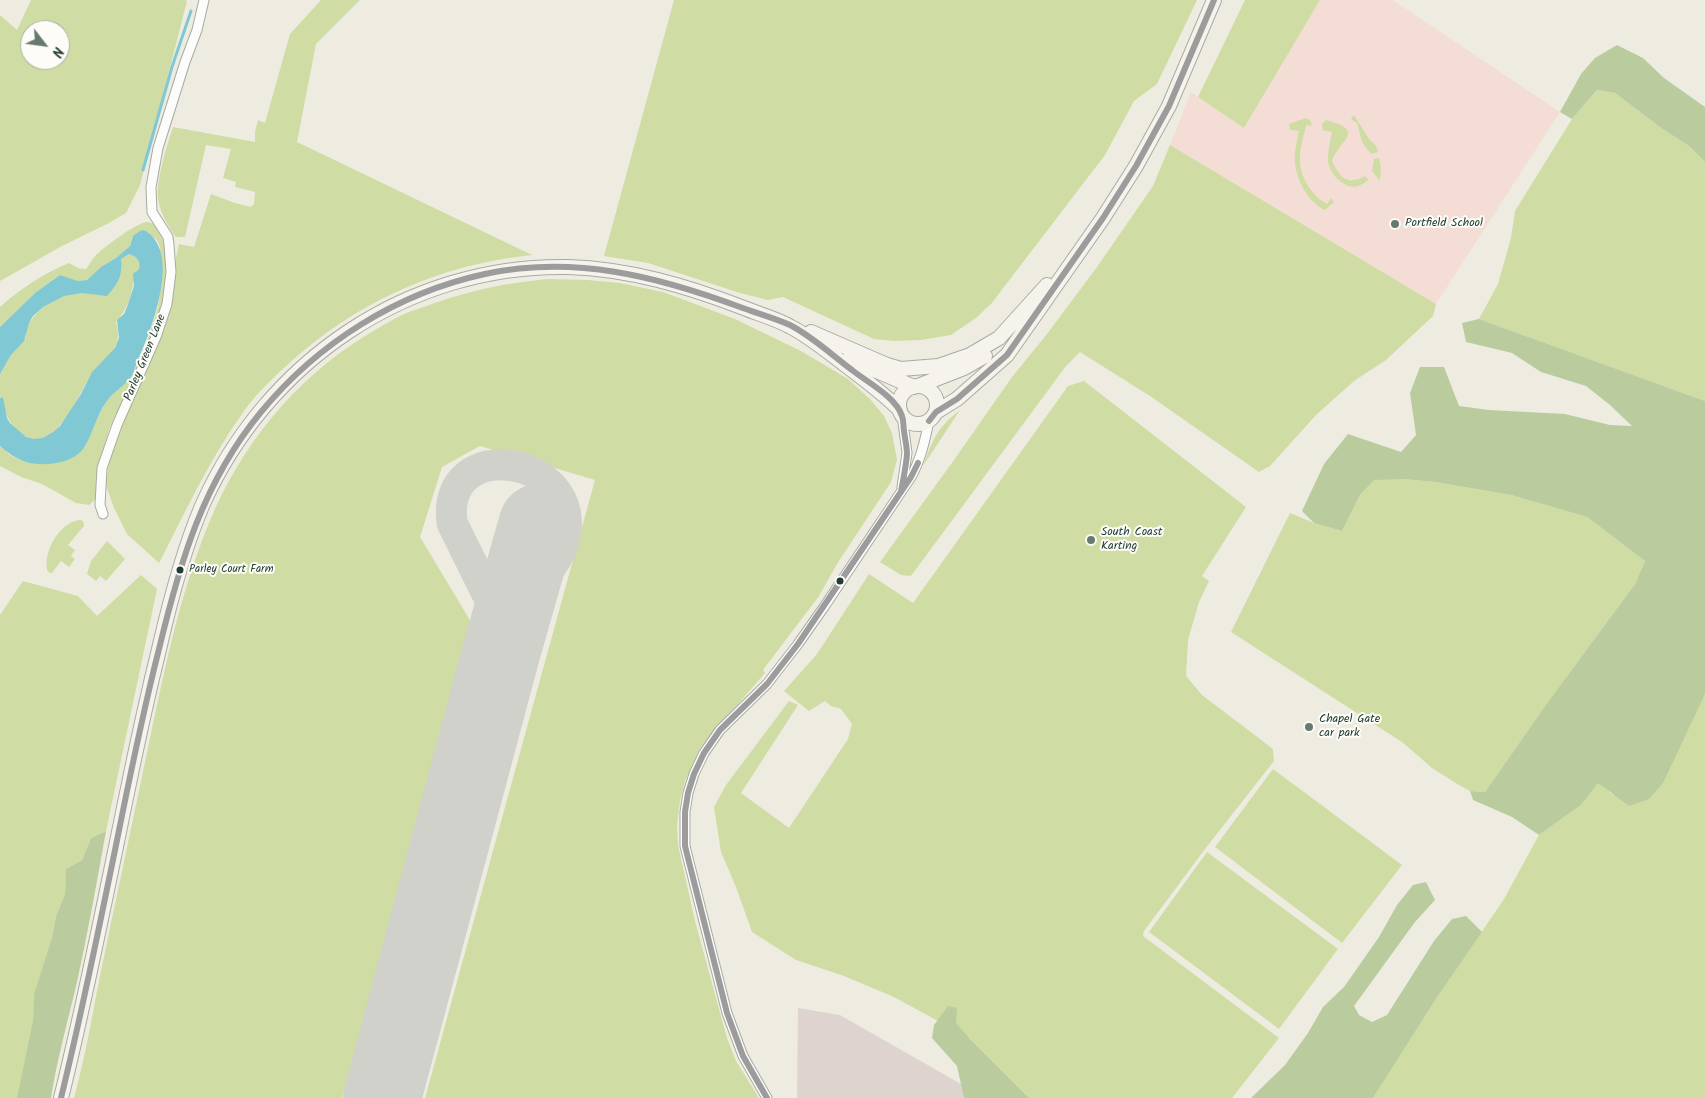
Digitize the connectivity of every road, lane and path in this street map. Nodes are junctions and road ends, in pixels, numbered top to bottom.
1 (204, 0) edge
2 (1214, 0) edge
3 (1066, 269) junction
4 (1051, 290) junction
5 (788, 325) junction
6 (817, 343) junction
7 (916, 386) junction
8 (901, 412) junction
9 (932, 416) junction
10 (901, 492) junction
11 (103, 514) dead end
12 (61, 1098) edge
13 (767, 1098) edge

1 - 11 street, Parley Green Lane
2 - 3 main road
3 - 4 main road
3 - 5 main road
4 - 7 main road
4 - 9 main road
5 - 6 main road
5 - 12 main road
6 - 7 main road
6 - 8 main road
7 - 8 main road
7 - 9 main road
8 - 9 main road
8 - 10 street
9 - 10 street
10 - 13 street

